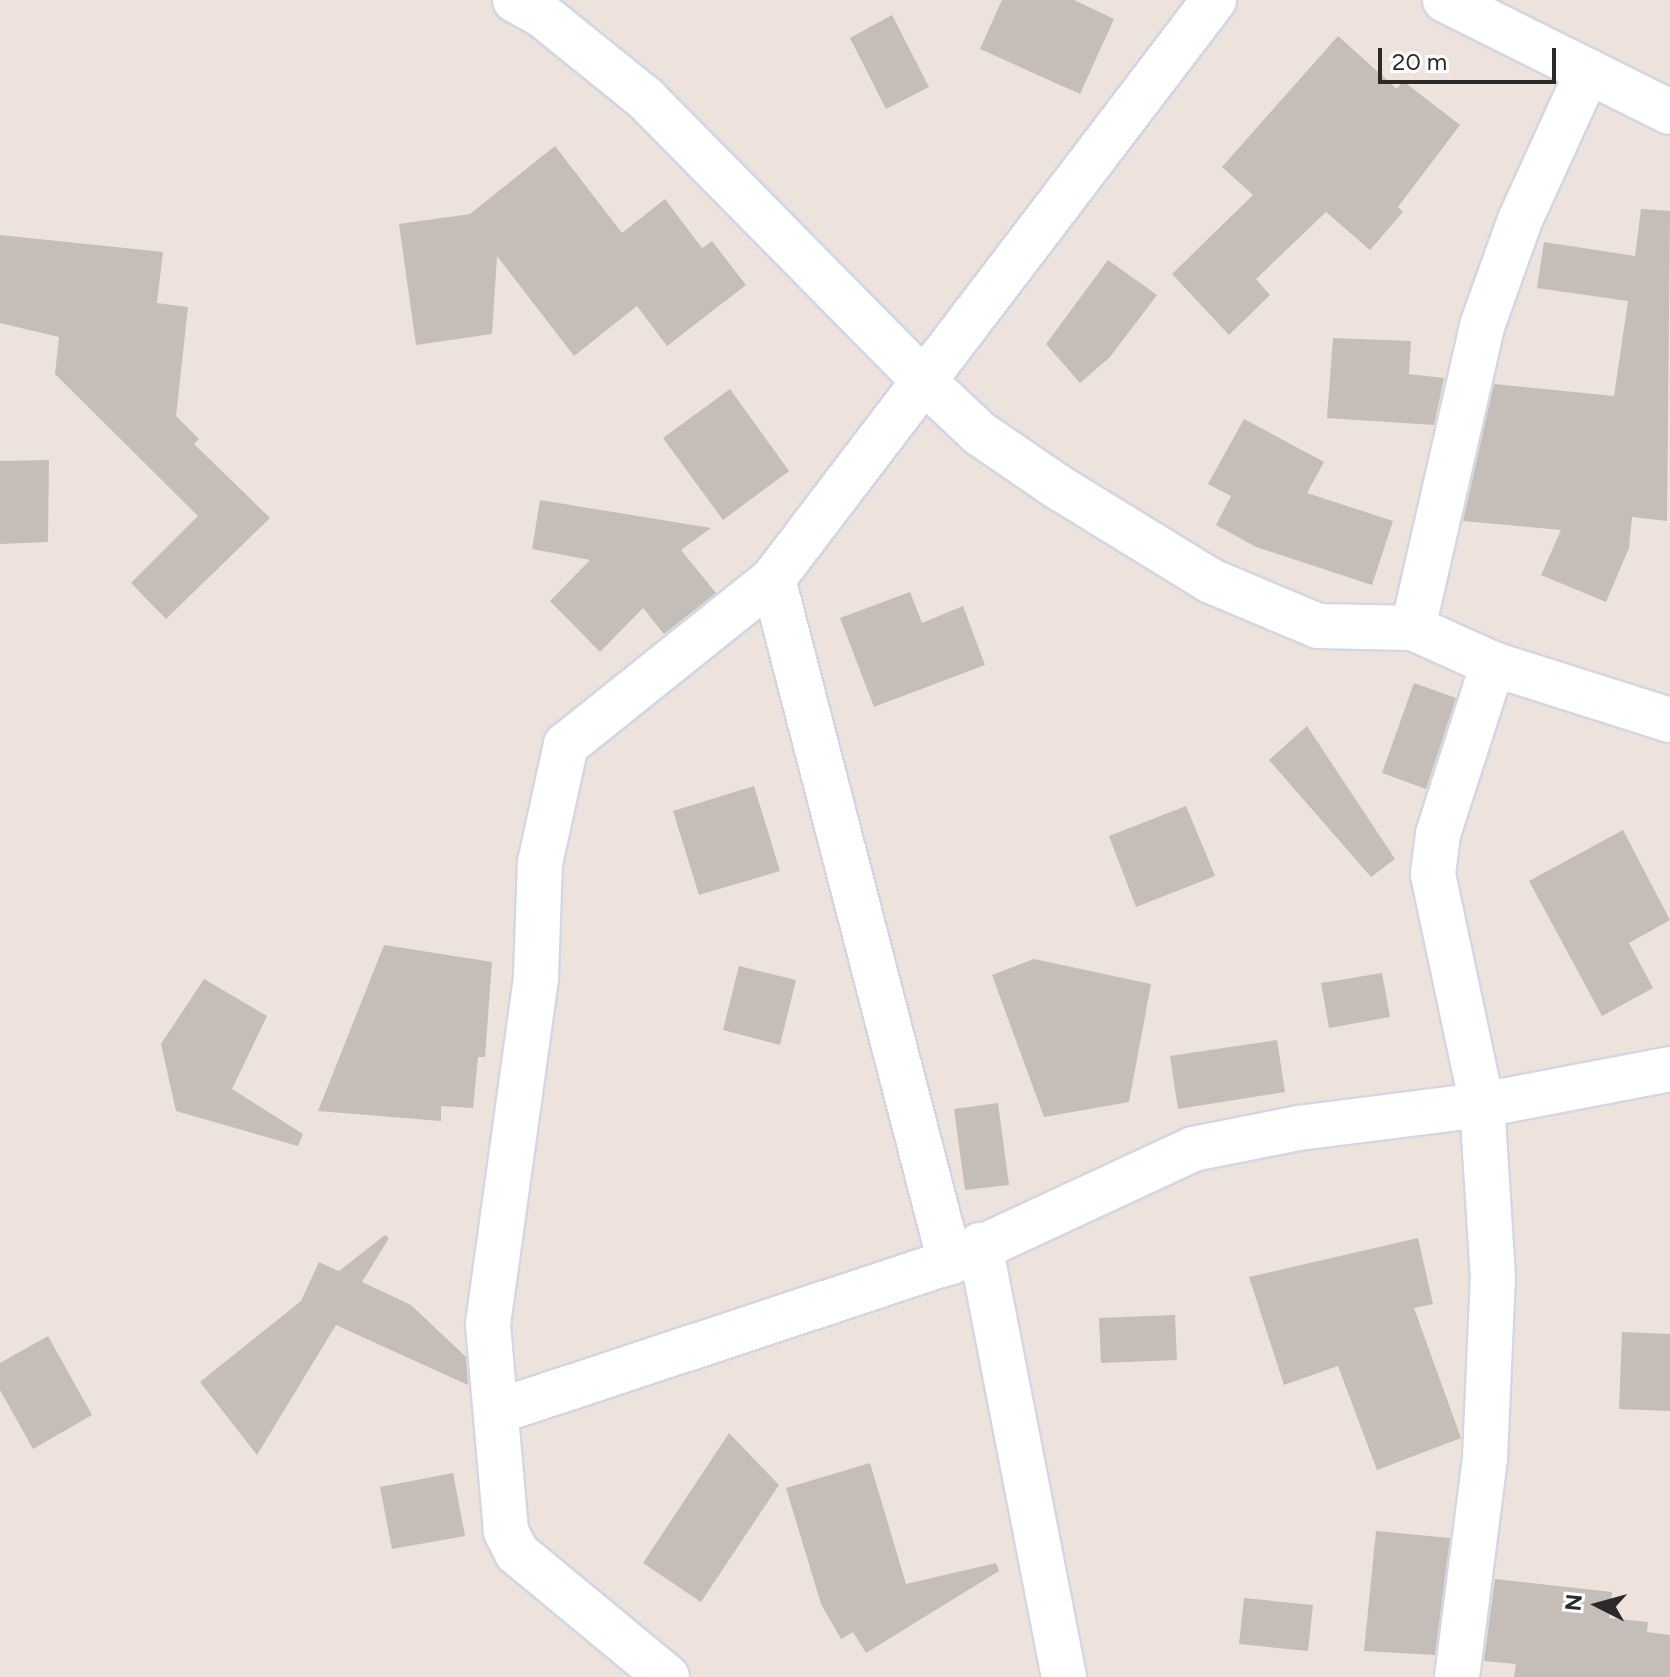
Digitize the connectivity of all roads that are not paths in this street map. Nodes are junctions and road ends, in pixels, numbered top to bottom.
1 (515, 0) edge
2 (1214, 0) edge
3 (1445, 0) edge
4 (1588, 71) junction
5 (1670, 112) edge
6 (926, 383) junction
7 (773, 579) junction
8 (1413, 628) junction
9 (1493, 664) junction
10 (1670, 720) edge
11 (1670, 1069) edge
12 (1482, 1105) junction
13 (965, 1254) junction
14 (496, 1412) junction
15 (667, 1677) edge
16 (1064, 1677) edge
17 (1457, 1677) edge

1 - 6 street
2 - 6 street
3 - 4 street
4 - 5 street
4 - 8 street
6 - 7 street
6 - 8 street
7 - 13 street
7 - 14 street
8 - 9 street
9 - 10 street
9 - 12 street
11 - 12 street
12 - 13 street
12 - 17 street
13 - 14 street
13 - 16 street
14 - 15 street

